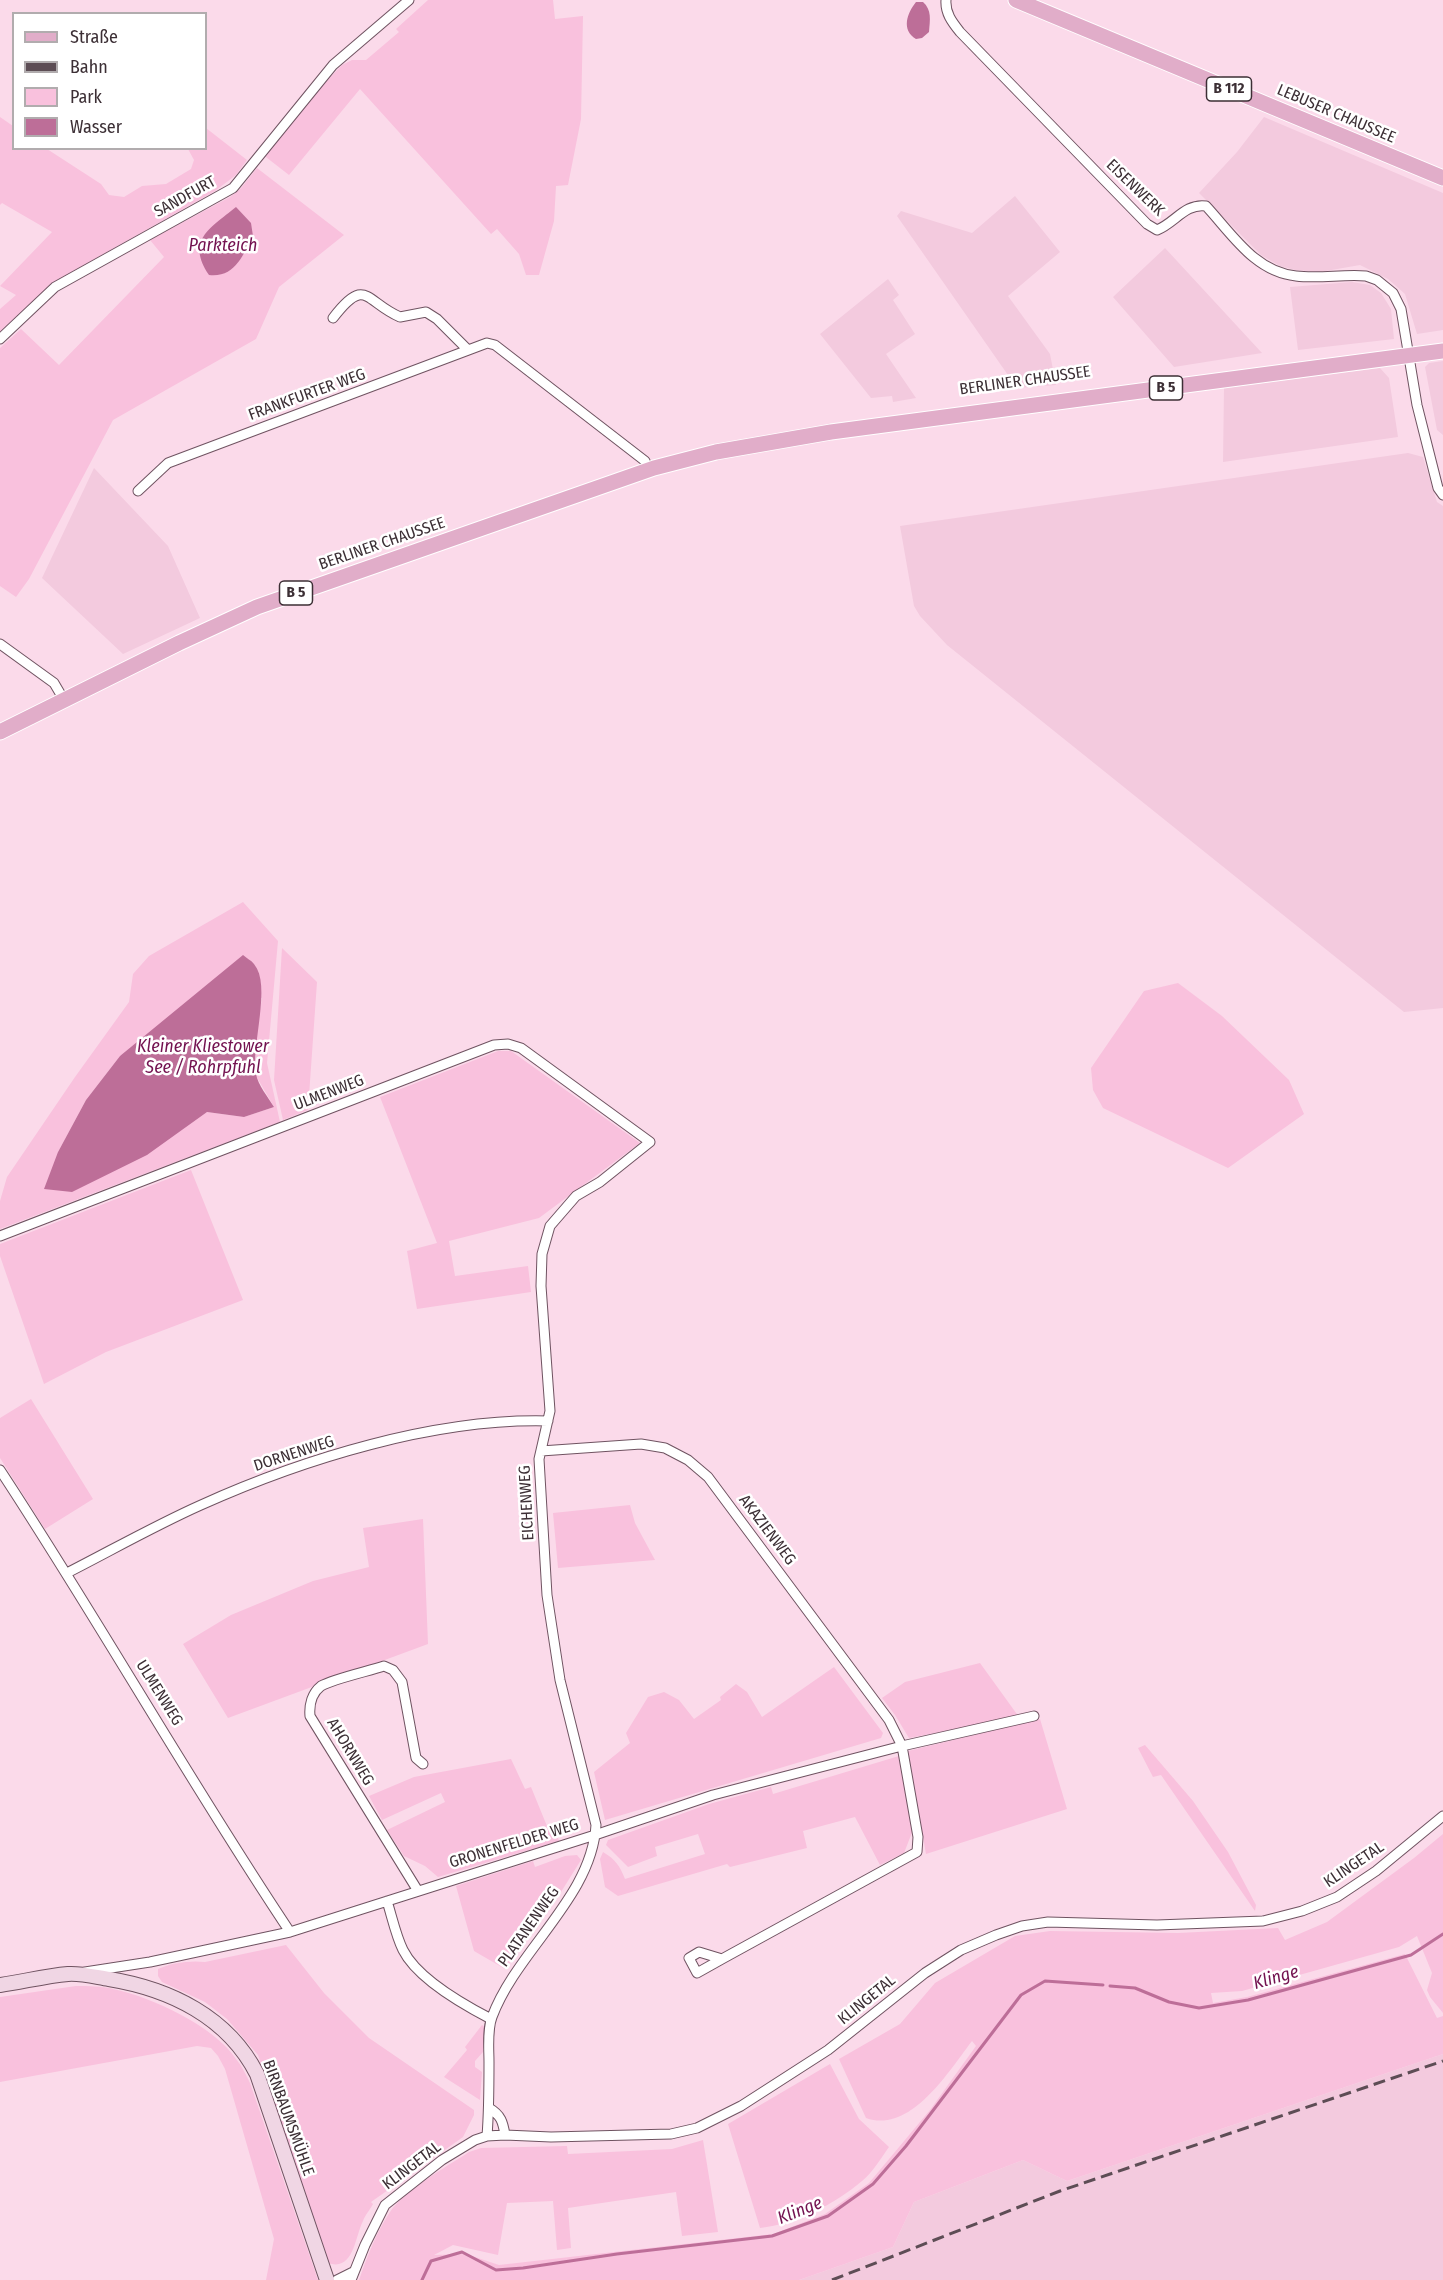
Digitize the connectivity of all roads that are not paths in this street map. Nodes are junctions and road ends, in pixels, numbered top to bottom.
1 (409, 0) edge
2 (946, 0) edge
3 (1016, 0) edge
4 (1443, 178) edge
5 (333, 318) dead end
6 (0, 339) edge
7 (1443, 342) edge
8 (468, 350) junction
9 (1443, 351) edge
10 (1407, 352) junction
11 (649, 466) junction
12 (138, 491) dead end
13 (1443, 495) edge
14 (0, 644) edge
15 (64, 700) junction
16 (0, 732) edge
17 (650, 1142) joint
18 (0, 1236) edge
19 (548, 1421) junction
20 (541, 1451) junction
21 (0, 1470) edge
22 (67, 1573) junction
23 (1034, 1716) dead end
24 (902, 1746) junction
25 (423, 1764) dead end
26 (1443, 1816) edge
27 (595, 1835) junction
28 (418, 1891) junction
29 (387, 1901) junction
30 (291, 1932) junction
31 (722, 1959) dead end
32 (70, 1974) junction
33 (0, 1985) edge
34 (491, 2019) junction
35 (489, 2108) junction
36 (505, 2135) junction
37 (487, 2136) junction
38 (352, 2276) edge
39 (327, 2280) edge
40 (337, 2280) edge

1 - 6 street, SANDFURT
2 - 10 street, EISENWERK
3 - 4 main road, LEBUSER CHAUSSEE / B 112
5 - 8 street
7 - 10 main road, BERLINER CHAUSSEE / B 5
8 - 11 street, FRANKFURTER WEG
8 - 12 street, FRANKFURTER WEG
9 - 10 main road, BERLINER CHAUSSEE / B 5
10 - 11 main road, BERLINER CHAUSSEE / B 5
10 - 13 street
11 - 15 main road, BERLINER CHAUSSEE / B 5
14 - 15 street
15 - 16 main road, BERLINER CHAUSSEE / B 5
17 - 18 street, ULMENWEG
17 - 19 street, EICHENWEG
19 - 20 street, EICHENWEG
19 - 22 street, DORNENWEG
20 - 24 street, AKAZIENWEG
20 - 27 street, EICHENWEG
21 - 22 street, ULMENWEG
22 - 30 street, ULMENWEG
23 - 24 street, GRONENFELDER WEG
24 - 27 street, GRONENFELDER WEG
24 - 31 street
25 - 28 street, AHORNWEG
26 - 36 street, KLINGETAL
27 - 28 street, GRONENFELDER WEG
27 - 34 street, PLATANENWEG
28 - 29 street, GRONENFELDER WEG
29 - 30 street, GRONENFELDER WEG
29 - 34 street
30 - 32 street, GRONENFELDER WEG
32 - 33 main road, GRONENFELDER WEG
32 - 39 main road, BIRNBAUMSMÜHLE
34 - 35 street, PLATANENWEG
35 - 36 street
35 - 37 street, PLATANENWEG
36 - 37 street, KLINGETAL
37 - 38 street, KLINGETAL
38 - 40 street, KLINGETAL

